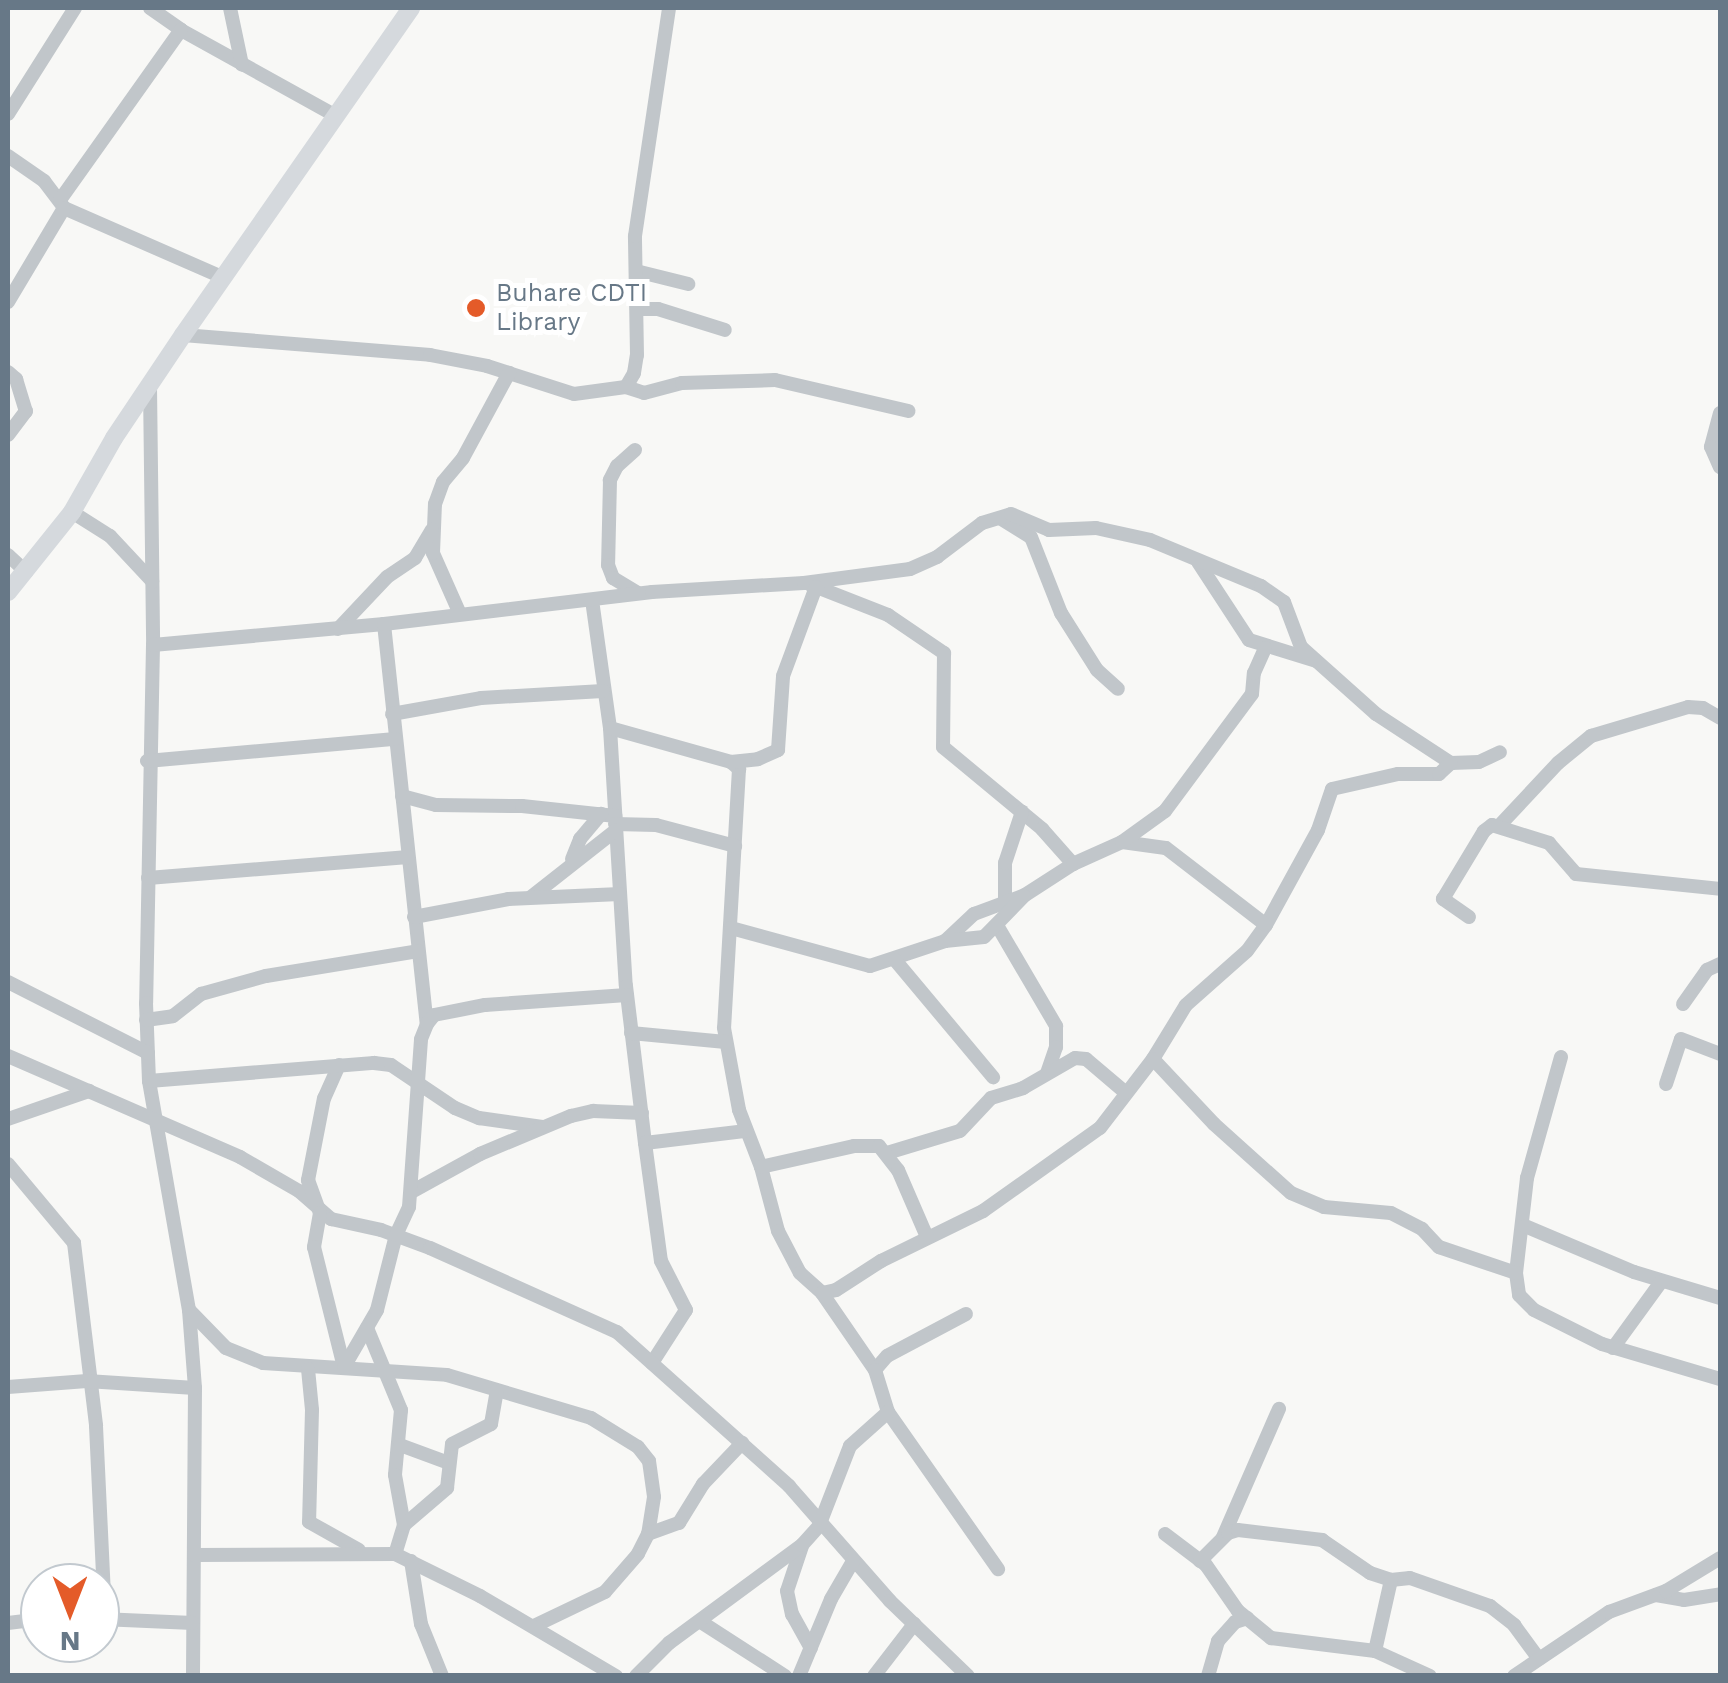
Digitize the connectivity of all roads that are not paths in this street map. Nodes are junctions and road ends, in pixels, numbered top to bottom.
1 (75, 8) edge
2 (150, 8) edge
3 (230, 8) edge
4 (411, 8) edge
5 (669, 8) edge
6 (181, 30) junction
7 (242, 66) junction
8 (8, 114) edge
9 (336, 116) junction
10 (8, 156) edge
11 (62, 204) junction
12 (636, 271) junction
13 (222, 278) junction
14 (688, 284) dead end
15 (8, 302) edge
16 (637, 309) junction
17 (725, 330) dead end
18 (182, 335) junction
19 (8, 372) edge
20 (509, 373) junction
21 (150, 387) junction
22 (626, 387) junction
23 (908, 410) dead end
24 (1720, 413) edge
25 (8, 435) edge
26 (635, 450) dead end
27 (1720, 467) edge
28 (72, 512) junction
29 (995, 516) junction
30 (433, 529) junction
31 (8, 555) edge
32 (1196, 560) junction
33 (26, 572) junction
34 (152, 581) junction
35 (810, 585) junction
36 (8, 592) edge
37 (638, 593) junction
38 (592, 600) junction
39 (460, 614) junction
40 (384, 624) junction
41 (338, 629) junction
42 (153, 645) junction
43 (1265, 648) junction
44 (1316, 661) junction
45 (1118, 689) dead end
46 (603, 691) junction
47 (392, 714) junction
48 (1720, 718) edge
49 (610, 728) junction
50 (395, 739) junction
51 (1500, 752) dead end
52 (148, 761) junction
53 (731, 762) junction
54 (1451, 763) junction
55 (402, 796) junction
56 (1022, 812) junction
57 (612, 821) junction
58 (1498, 826) junction
59 (1122, 842) junction
60 (734, 846) junction
61 (408, 857) junction
62 (572, 860) junction
63 (1074, 864) junction
64 (148, 878) junction
65 (1720, 890) edge
66 (620, 894) junction
67 (1024, 896) junction
68 (530, 897) junction
69 (1005, 902) junction
70 (414, 917) junction
71 (1469, 918) dead end
72 (1266, 925) junction
73 (998, 926) junction
74 (731, 928) junction
75 (945, 941) junction
76 (418, 952) junction
77 (895, 960) junction
78 (1720, 964) edge
79 (8, 982) edge
80 (627, 995) junction
81 (1683, 1004) dead end
82 (146, 1020) junction
83 (427, 1024) junction
84 (632, 1033) junction
85 (726, 1042) junction
86 (148, 1052) junction
87 (1720, 1054) edge
88 (8, 1056) edge
89 (1561, 1057) dead end
90 (1153, 1059) junction
91 (339, 1064) junction
92 (1046, 1075) junction
93 (993, 1077) dead end
94 (149, 1080) junction
95 (418, 1084) junction
96 (1666, 1084) dead end
97 (89, 1091) junction
98 (1126, 1093) junction
99 (642, 1113) junction
100 (155, 1119) junction
101 (8, 1120) edge
102 (542, 1127) junction
103 (746, 1130) junction
104 (645, 1143) junction
105 (887, 1152) junction
106 (8, 1164) edge
107 (761, 1167) junction
108 (413, 1190) junction
109 (320, 1213) junction
110 (1525, 1226) junction
111 (396, 1235) junction
112 (927, 1237) junction
113 (1516, 1273) junction
114 (1662, 1282) junction
115 (822, 1293) junction
116 (1720, 1298) edge
117 (188, 1310) junction
118 (966, 1314) dead end
119 (367, 1328) junction
120 (1613, 1348) junction
121 (652, 1363) junction
122 (308, 1368) junction
123 (344, 1368) junction
124 (384, 1368) junction
125 (876, 1370) junction
126 (1719, 1374) edge
127 (88, 1381) junction
128 (8, 1387) edge
129 (196, 1388) junction
130 (497, 1391) junction
131 (1278, 1409) dead end
132 (888, 1412) junction
133 (742, 1443) junction
134 (400, 1445) junction
135 (450, 1462) junction
136 (310, 1522) junction
137 (404, 1525) junction
138 (819, 1526) junction
139 (648, 1534) junction
140 (1165, 1534) dead end
141 (1223, 1537) junction
142 (802, 1545) junction
143 (314, 1551) junction
144 (360, 1551) junction
145 (395, 1554) junction
146 (194, 1555) junction
147 (1720, 1558) edge
148 (411, 1561) junction
149 (853, 1561) junction
150 (1200, 1561) junction
151 (102, 1563) edge
152 (998, 1570) dead end
153 (1390, 1580) junction
154 (1720, 1594) edge
155 (1656, 1595) junction
156 (1247, 1618) junction
157 (120, 1620) edge
158 (700, 1622) junction
159 (193, 1624) junction
160 (914, 1624) junction
161 (534, 1626) junction
162 (811, 1648) junction
163 (1374, 1651) junction
164 (1539, 1660) junction
165 (761, 1670) edge
166 (193, 1676) edge
167 (442, 1676) edge
168 (616, 1676) edge
169 (636, 1676) edge
170 (785, 1676) edge
171 (799, 1676) edge
172 (874, 1676) edge
173 (968, 1676) edge
174 (1208, 1676) edge
175 (1430, 1676) edge
176 (1514, 1676) edge

1 - 8 street
2 - 6 street
3 - 7 street
4 - 9 main road
5 - 12 street
6 - 7 street
6 - 11 street
7 - 9 street
9 - 13 main road
10 - 11 street
11 - 13 street
11 - 15 street
12 - 14 street
12 - 16 street
13 - 18 main road
16 - 17 street
16 - 22 street
18 - 20 street
18 - 21 main road
19 - 25 street
20 - 22 street
20 - 30 street
21 - 28 main road
21 - 34 street
22 - 23 street
24 - 27 street
26 - 37 street
28 - 33 main road
28 - 34 street
29 - 32 street
29 - 35 street
29 - 45 street
30 - 39 street
30 - 41 street
31 - 33 street
32 - 43 street
32 - 44 street
33 - 36 main road
34 - 42 street
35 - 37 street
35 - 53 street
35 - 56 street
37 - 38 street
38 - 39 street
38 - 46 street
39 - 40 street
40 - 41 street
40 - 47 street
41 - 42 street
42 - 52 street
43 - 44 street
43 - 59 street
44 - 54 street
46 - 47 street
46 - 49 street
47 - 50 street
48 - 58 street
49 - 53 street
49 - 57 street
50 - 52 street
50 - 55 street
51 - 54 street
52 - 64 street
53 - 60 street
54 - 72 street
55 - 57 street
55 - 61 street
56 - 63 street
56 - 69 street
57 - 60 street
57 - 62 street
57 - 62 street
57 - 66 street
58 - 65 street
58 - 71 street
59 - 63 street
59 - 72 street
60 - 74 street
61 - 64 street
61 - 70 street
62 - 68 street
63 - 67 street
64 - 82 street
66 - 68 street
66 - 80 street
67 - 69 street
67 - 73 street
68 - 70 street
69 - 75 street
70 - 76 street
72 - 90 street
73 - 75 street
73 - 92 street
74 - 77 street
74 - 85 street
75 - 77 street
76 - 82 street
76 - 83 street
77 - 93 street
78 - 81 street
79 - 86 street
80 - 83 street
80 - 84 street
82 - 86 street
83 - 95 street
84 - 85 street
84 - 99 street
85 - 103 street
86 - 94 street
87 - 96 street
88 - 97 street
89 - 110 street
90 - 98 street
90 - 113 street
91 - 94 street
91 - 95 street
91 - 109 street
92 - 98 street
92 - 105 street
94 - 100 street
95 - 102 street
95 - 108 street
97 - 100 street
97 - 101 street
98 - 112 street
99 - 102 street
99 - 104 street
100 - 109 street
100 - 117 street
102 - 108 street
103 - 104 street
103 - 107 street
104 - 121 street
105 - 107 street
105 - 112 street
106 - 127 street
107 - 115 street
108 - 111 street
109 - 111 street
109 - 123 street
110 - 113 street
110 - 114 street
111 - 119 street
111 - 121 street
112 - 115 street
113 - 120 street
114 - 116 street
114 - 120 street
115 - 125 street
117 - 122 street
117 - 129 street
118 - 125 street
119 - 123 street
119 - 124 street
120 - 126 street
121 - 133 street
122 - 123 street
122 - 136 street
123 - 124 street
124 - 130 street
124 - 134 street
125 - 132 street
127 - 128 street
127 - 129 street
127 - 151 street
129 - 146 street
130 - 135 street
130 - 139 street
131 - 141 street
132 - 138 street
132 - 152 street
133 - 138 street
133 - 139 street
134 - 135 street
134 - 137 street
135 - 137 street
136 - 143 street
136 - 144 street
137 - 145 street
138 - 142 street
138 - 149 street
139 - 161 street
140 - 150 street
141 - 150 street
141 - 153 street
142 - 158 street
142 - 162 street
143 - 144 street
143 - 146 street
144 - 145 street
145 - 148 street
146 - 159 street
147 - 155 street
148 - 161 street
148 - 167 street
149 - 160 street
149 - 162 street
150 - 156 street
153 - 163 street
153 - 164 street
154 - 155 street
155 - 164 street
156 - 163 street
156 - 174 street
157 - 159 street
158 - 165 street
158 - 169 street
159 - 166 street
160 - 172 street
160 - 173 street
161 - 168 street
162 - 171 street
163 - 175 street
164 - 176 street
165 - 170 street

